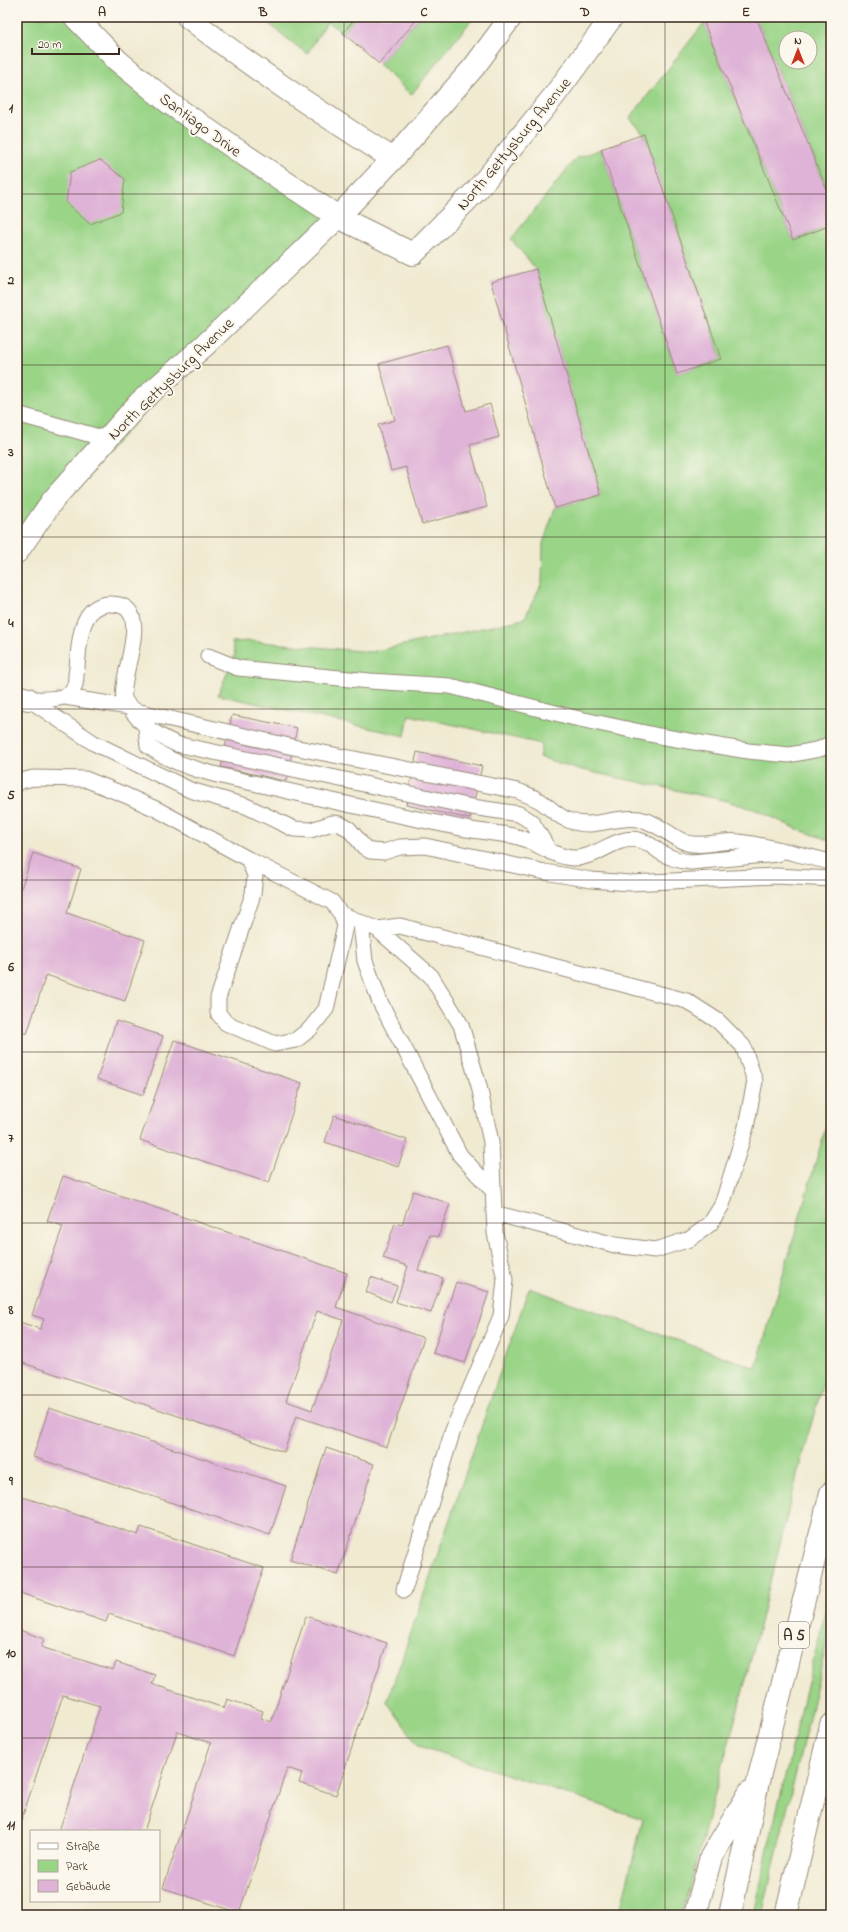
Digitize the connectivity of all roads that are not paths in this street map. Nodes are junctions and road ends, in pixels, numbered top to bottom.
1 (75, 17) edge
2 (188, 17) edge
3 (511, 17) edge
4 (612, 17) edge
5 (393, 159) junction
6 (338, 217) junction
7 (17, 414) edge
8 (106, 439) junction
9 (17, 552) edge
10 (208, 656) dead end
11 (65, 696) junction
12 (22, 697) edge
13 (129, 707) junction
14 (146, 727) junction
15 (831, 742) edge
16 (17, 784) edge
17 (550, 852) junction
18 (790, 853) junction
19 (248, 860) junction
20 (831, 862) edge
21 (831, 880) edge
22 (341, 914) junction
23 (361, 923) junction
24 (377, 929) junction
25 (493, 1191) junction
26 (494, 1213) junction
27 (831, 1493) edge
28 (404, 1590) dead end
29 (831, 1724) edge
30 (759, 1777) junction
31 (797, 1864) junction
32 (695, 1915) edge
33 (730, 1915) edge
34 (786, 1915) edge
35 (796, 1915) edge

1 - 6 main road, Santiago Drive
2 - 5 main road
3 - 5 main road, North Gettysburg Avenue
4 - 6 main road, North Gettysburg Avenue
5 - 6 main road, North Gettysburg Avenue
6 - 8 main road, North Gettysburg Avenue
7 - 8 lane
8 - 9 main road, North Gettysburg Avenue
10 - 15 lane
11 - 12 lane
11 - 13 lane
11 - 13 lane
12 - 21 lane
13 - 14 lane
13 - 18 lane
14 - 17 lane
14 - 17 lane
16 - 19 lane
17 - 18 lane
18 - 20 lane
19 - 22 lane
19 - 22 lane
22 - 23 lane
23 - 24 lane
23 - 25 lane
24 - 25 lane
24 - 26 lane
25 - 26 lane
26 - 28 lane
27 - 30 main road, A 5
29 - 31 main road
30 - 32 main road, A 5
30 - 33 main road, A 5
31 - 34 main road
31 - 35 main road

